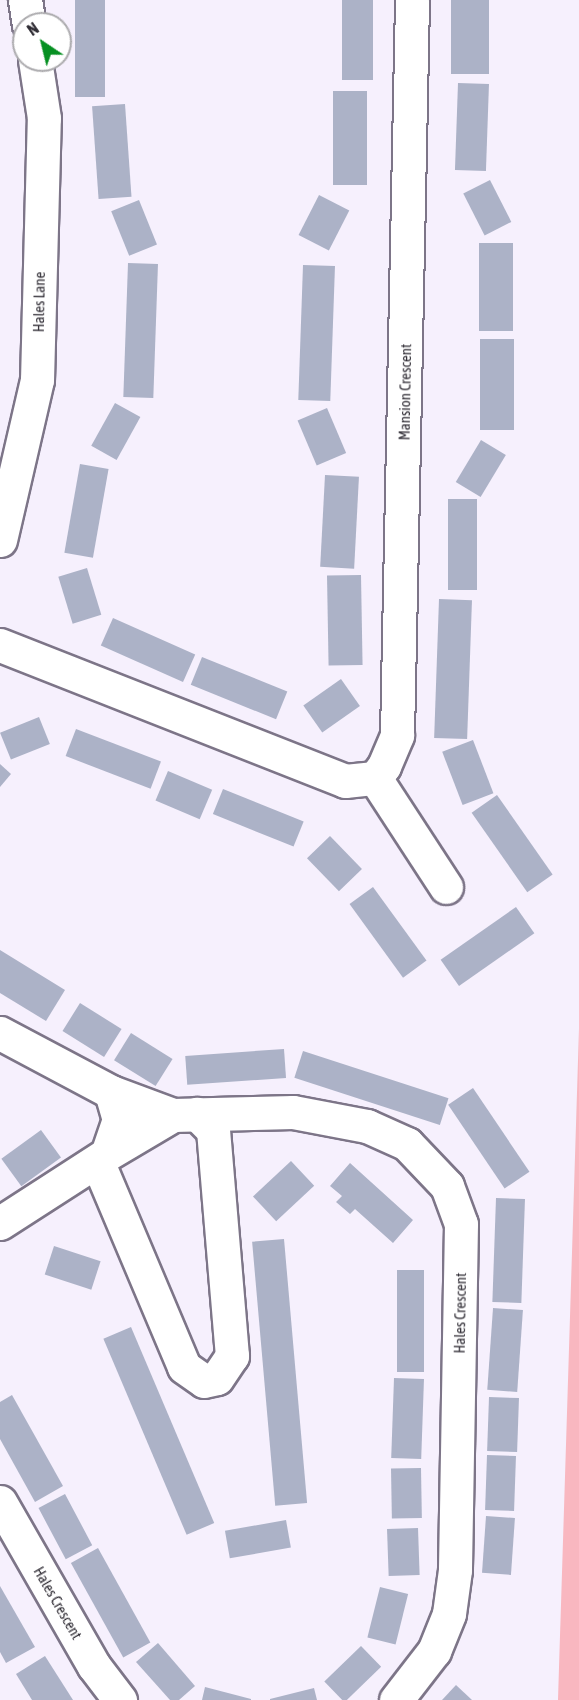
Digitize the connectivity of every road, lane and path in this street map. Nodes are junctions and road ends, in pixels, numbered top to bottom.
1 (412, 0) edge
2 (37, 72) edge
3 (0, 540) edge
4 (0, 645) edge
5 (375, 778) junction
6 (446, 887) dead end
7 (0, 1033) edge
8 (111, 1092) junction
9 (185, 1114) junction
10 (102, 1159) junction
11 (0, 1223) edge
12 (0, 1502) edge
13 (120, 1700) edge
14 (396, 1700) edge

1 - 5 street, Mansion Crescent
2 - 3 street, Hales Lane
4 - 5 street
5 - 6 street
7 - 8 street, Hales Crescent
8 - 9 street, Hales Crescent
8 - 10 street
9 - 10 street
9 - 10 street
9 - 14 street, Hales Crescent
10 - 11 street
12 - 13 street, Hales Crescent

